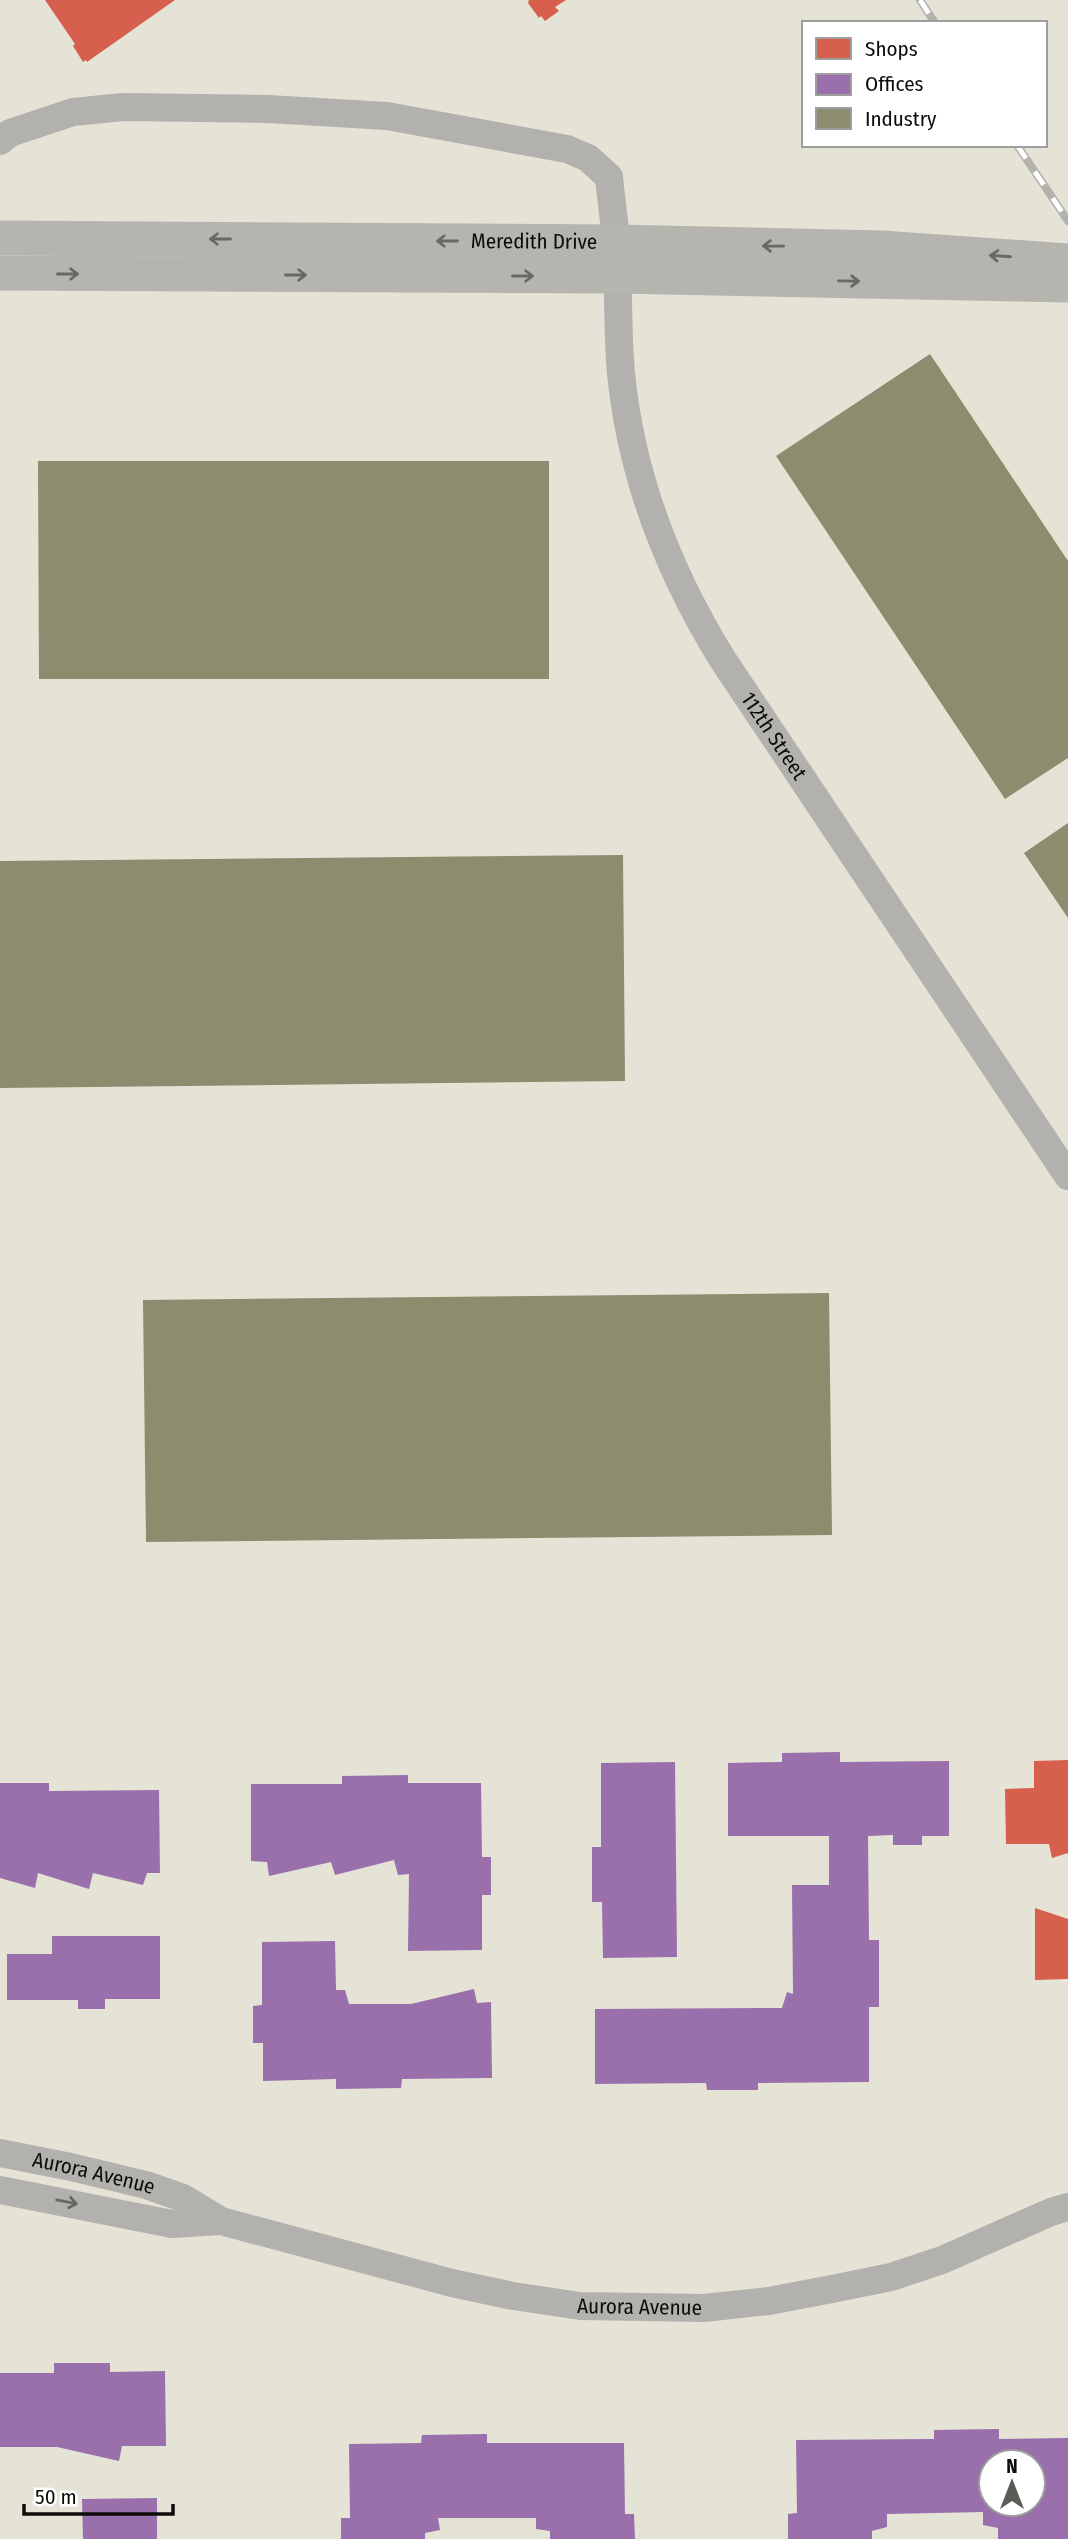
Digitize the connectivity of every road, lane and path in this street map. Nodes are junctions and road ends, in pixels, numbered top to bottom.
1 (0, 141) edge
2 (0, 238) edge
3 (616, 242) junction
4 (1068, 261) edge
5 (0, 273) edge
6 (616, 276) junction
7 (1068, 285) edge
8 (1068, 1176) edge
9 (0, 2153) edge
10 (0, 2190) edge
11 (1062, 2204) edge
12 (221, 2221) junction

1 - 3 street, 112th Street
3 -> 2 main road, Meredith Drive
4 -> 3 main road, Meredith Drive
3 - 6 street, 112th Street
5 -> 6 main road, Meredith Drive
6 -> 7 main road, Meredith Drive
6 - 8 street, 112th Street
9 - 12 street, Aurora Avenue
10 -> 12 street, Aurora Avenue
11 - 12 street, Aurora Avenue

